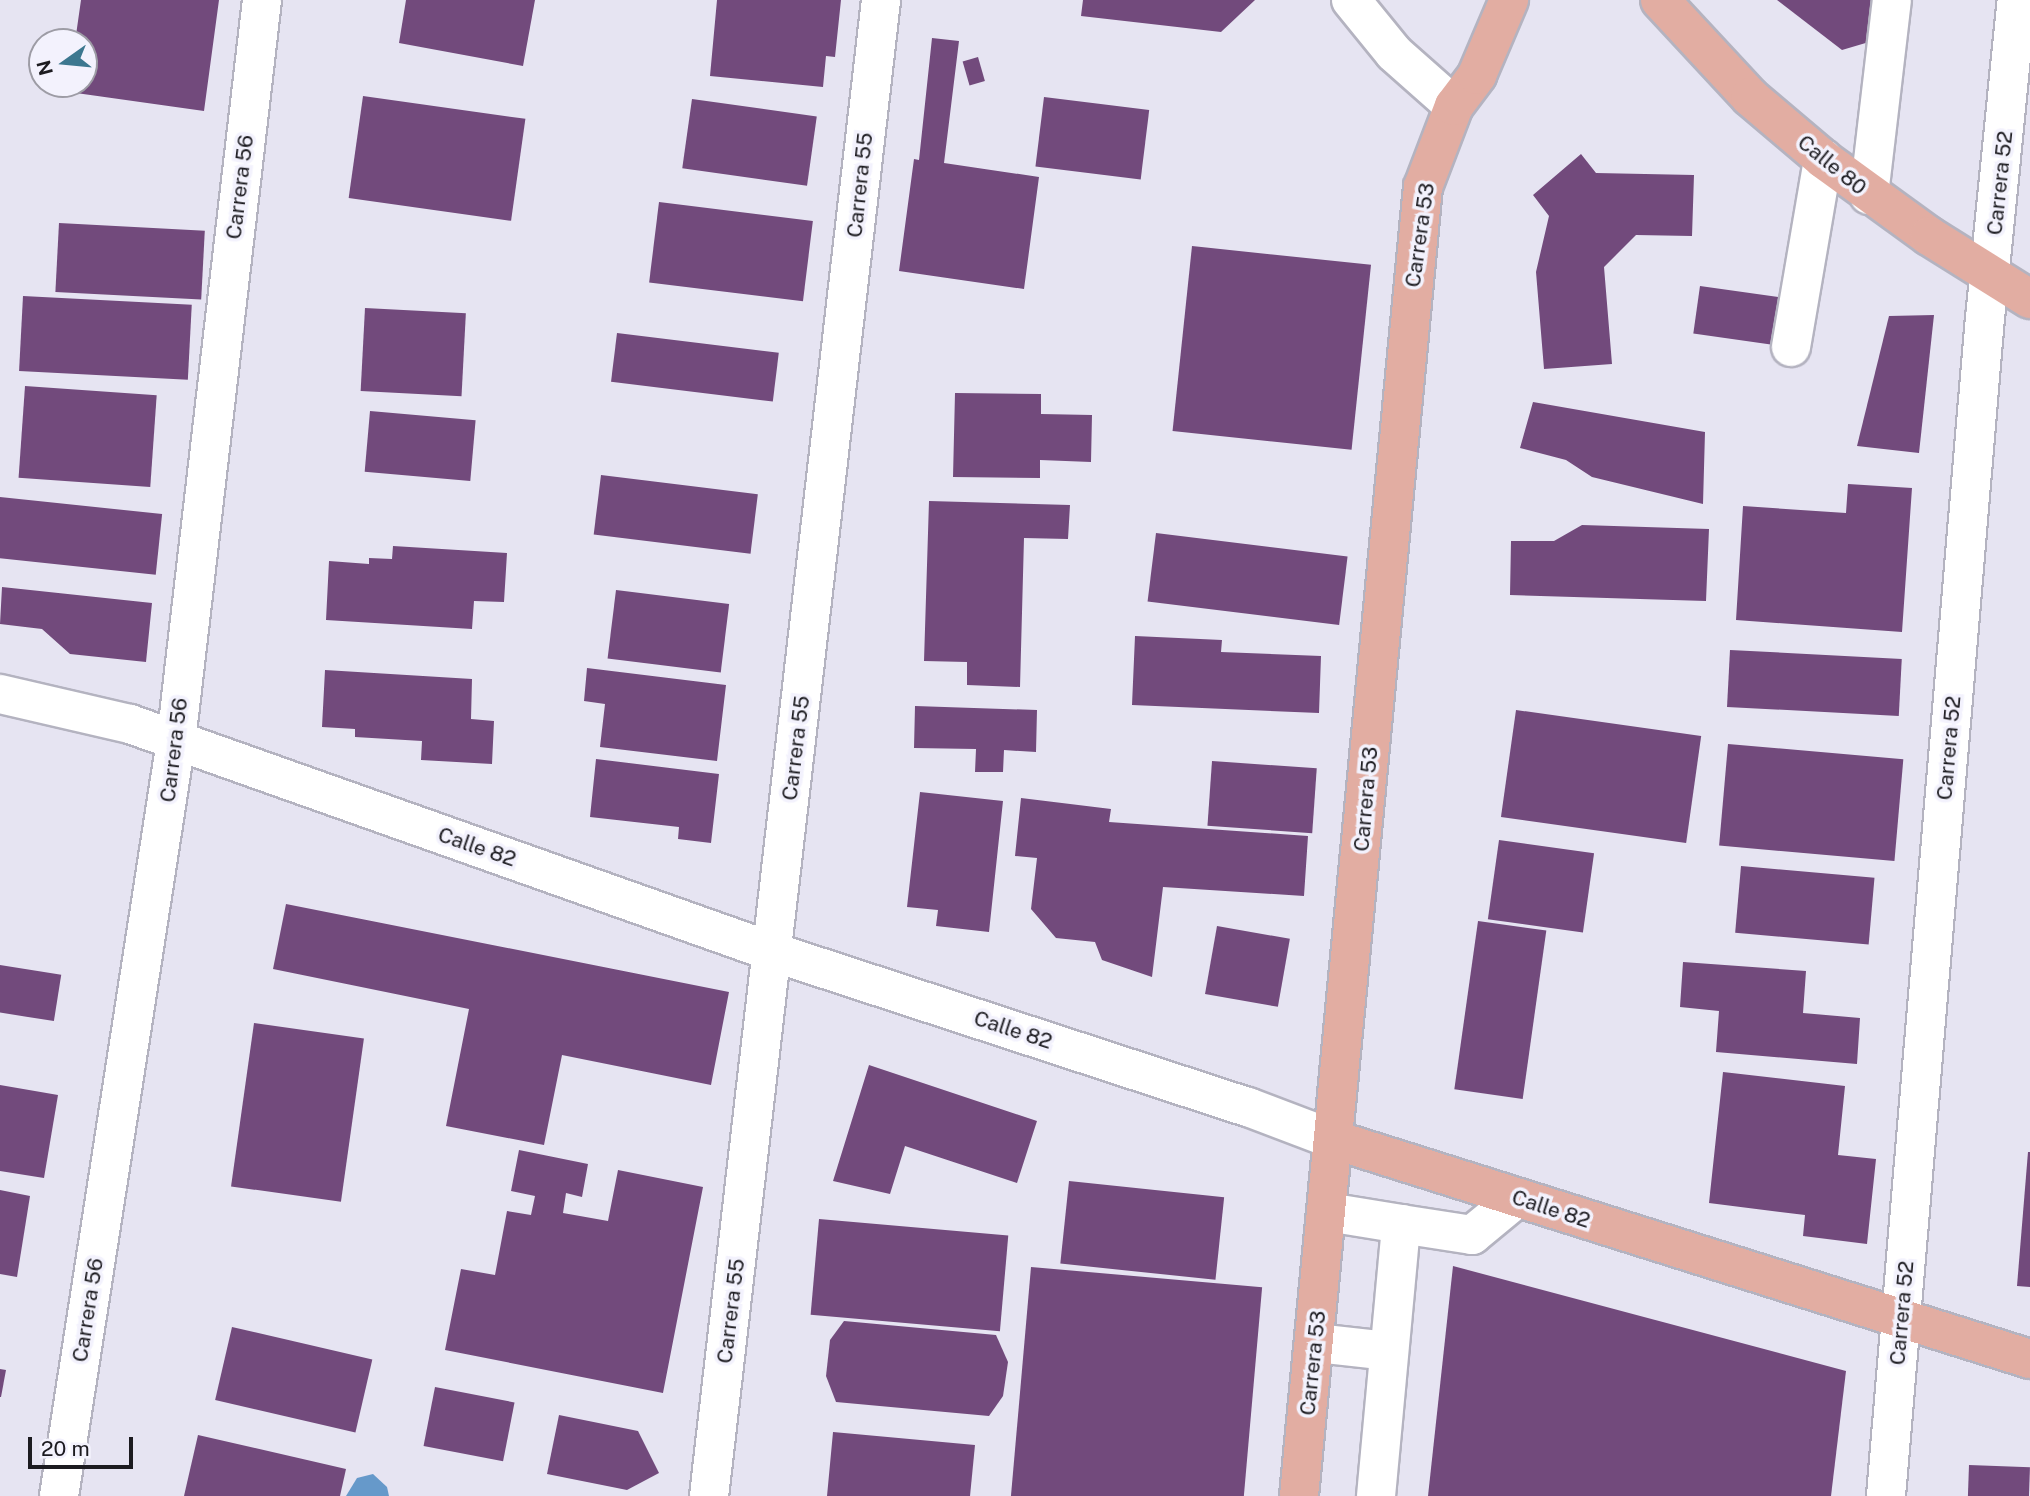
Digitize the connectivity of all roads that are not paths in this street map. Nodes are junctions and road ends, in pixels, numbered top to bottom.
1 (262, 0) edge
2 (881, 0) edge
3 (1351, 0) edge
4 (1509, 0) edge
5 (1660, 0) edge
6 (1892, 0) edge
7 (2017, 0) edge
8 (1454, 106) junction
9 (1823, 159) junction
10 (2016, 169) edge
11 (1869, 195) junction
12 (1990, 274) junction
13 (2030, 299) edge
14 (1791, 347) dead end
15 (0, 694) edge
16 (176, 741) junction
17 (773, 952) junction
18 (1335, 1140) junction
19 (1517, 1198) junction
20 (1328, 1212) junction
21 (1402, 1224) junction
22 (1901, 1319) junction
23 (1316, 1343) junction
24 (1389, 1351) junction
25 (2030, 1359) edge
26 (59, 1496) edge
27 (709, 1496) edge
28 (1299, 1496) edge
29 (1376, 1496) edge
30 (1886, 1496) edge

1 - 16 street, Carrera 56
2 - 17 street, Carrera 55
3 - 8 street
4 - 8 main road, Carrera 53
5 - 9 main road, Calle 80
6 - 11 street
7 - 10 street, Carrera 52
8 - 18 main road, Carrera 53
9 - 11 main road, Calle 80
9 - 14 street
10 - 12 street, Carrera 52
11 - 12 main road, Calle 80
12 - 13 main road, Calle 80
12 - 22 street, Carrera 52
15 - 16 street, Calle 82
16 - 17 street, Calle 82
16 - 26 street, Carrera 56
17 - 18 street, Calle 82
17 - 27 street, Carrera 55
18 - 19 main road, Calle 82
18 - 20 main road, Carrera 53
19 - 21 street
19 - 22 main road, Calle 82
20 - 21 street
20 - 23 main road, Carrera 53
21 - 24 street
22 - 25 main road, Calle 82
22 - 30 street, Carrera 52
23 - 24 street
23 - 28 main road, Carrera 53
24 - 29 street

